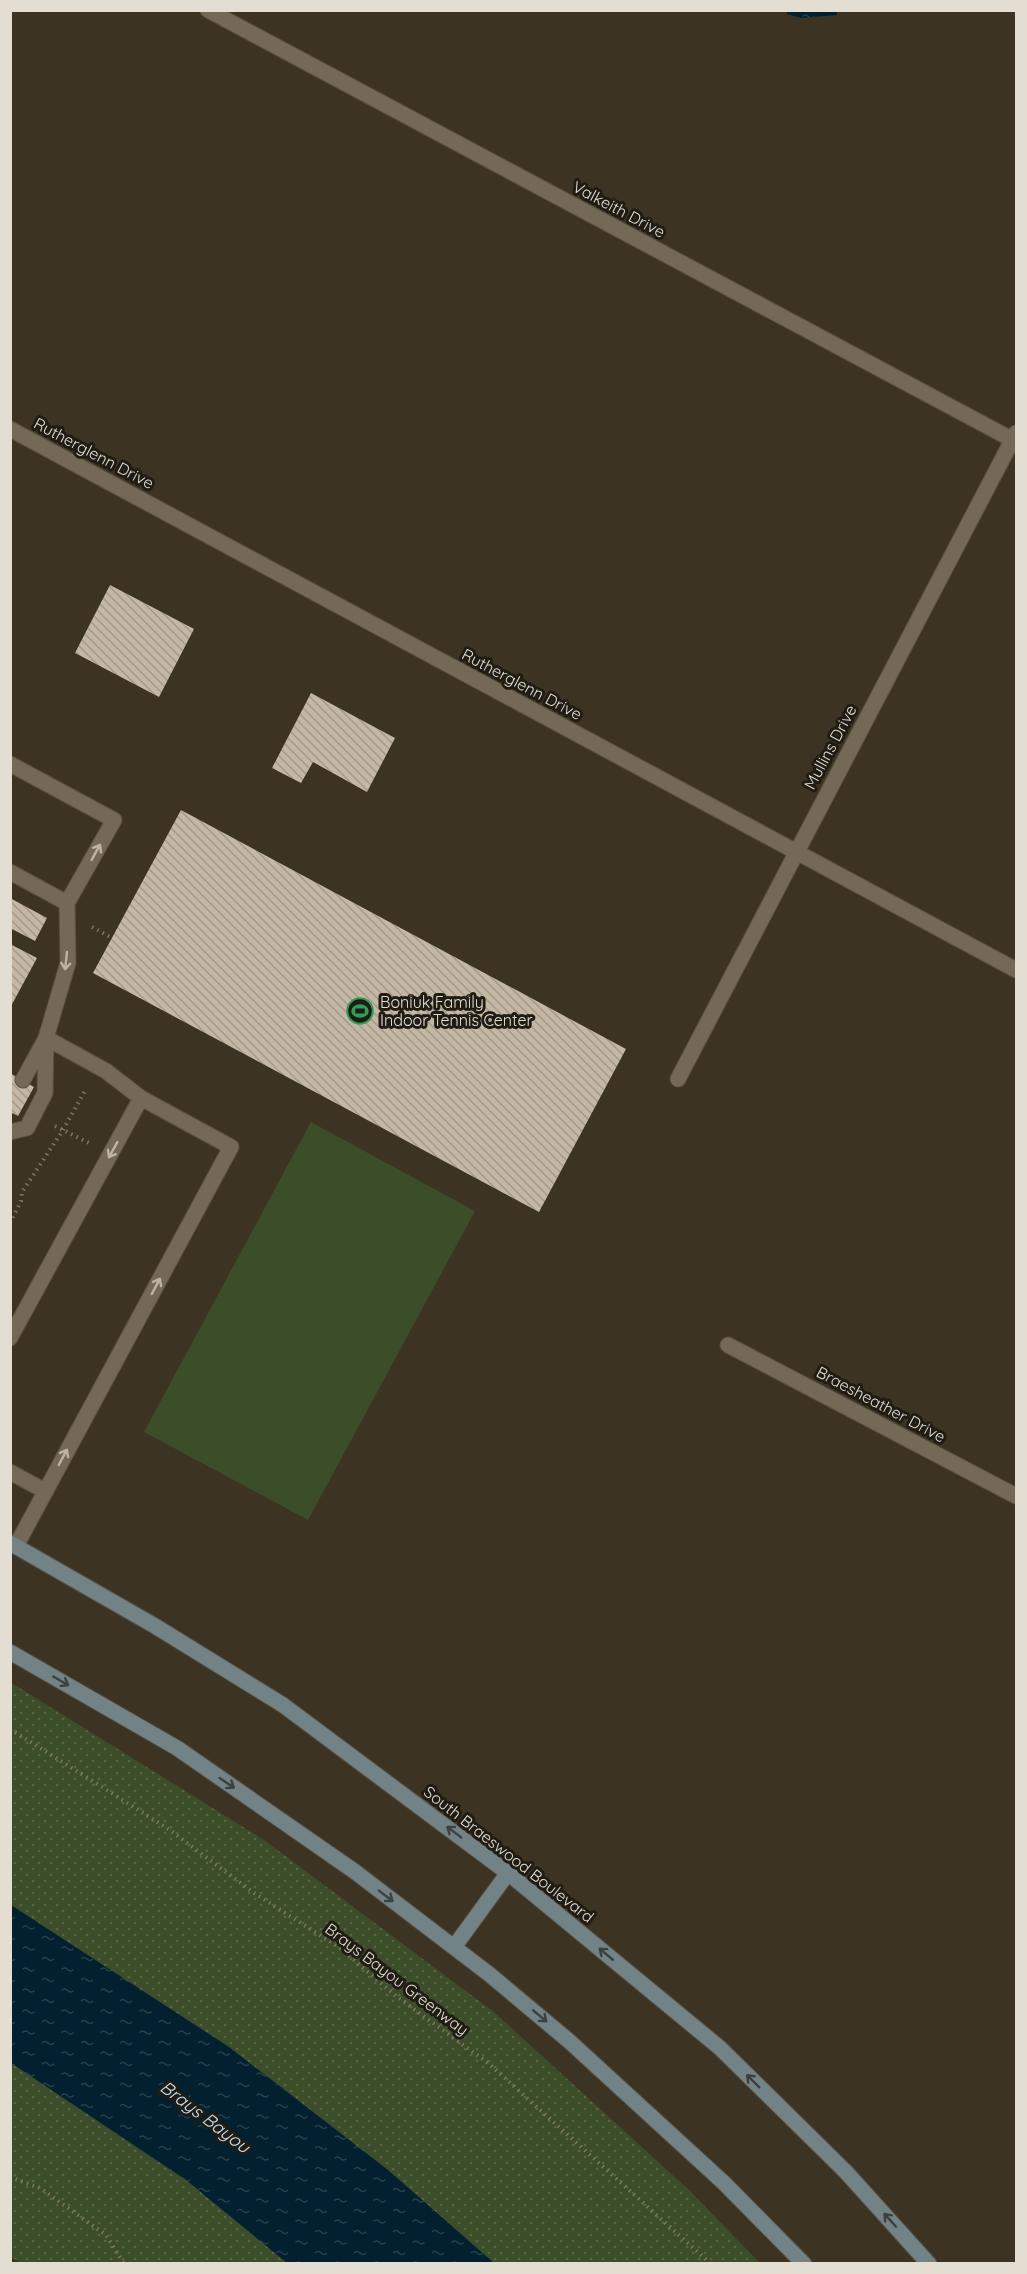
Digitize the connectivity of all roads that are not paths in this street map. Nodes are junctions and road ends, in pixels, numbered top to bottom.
1 (208, 10) edge
2 (10, 429) edge
3 (1015, 436) edge
4 (10, 764) edge
5 (796, 852) junction
6 (10, 872) edge
7 (68, 903) junction
8 (1017, 970) edge
9 (46, 1038) junction
10 (678, 1079) dead end
11 (23, 1080) dead end
12 (141, 1098) junction
13 (10, 1132) edge
14 (10, 1338) edge
15 (728, 1344) dead end
16 (10, 1473) edge
17 (45, 1491) junction
18 (1017, 1496) edge
19 (13, 1545) edge
20 (10, 1652) edge
21 (508, 1873) junction
22 (454, 1947) junction
23 (804, 2264) edge
24 (929, 2264) edge

1 - 3 street, Valkeith Drive
2 - 5 street, Rutherglenn Drive
3 - 5 street, Mullins Drive
7 -> 4 street
5 - 8 street, Rutherglenn Drive
5 - 10 street, Mullins Drive
6 - 7 street
7 -> 9 street
9 - 11 street
9 - 12 street
9 - 13 street
12 -> 14 street
17 -> 12 street
15 - 18 street, Braesheather Drive
16 - 17 street
17 - 19 street
21 -> 19 main road, South Braeswood Boulevard
20 -> 22 main road
21 - 22 main road
24 -> 21 main road, South Braeswood Boulevard
22 -> 23 main road

